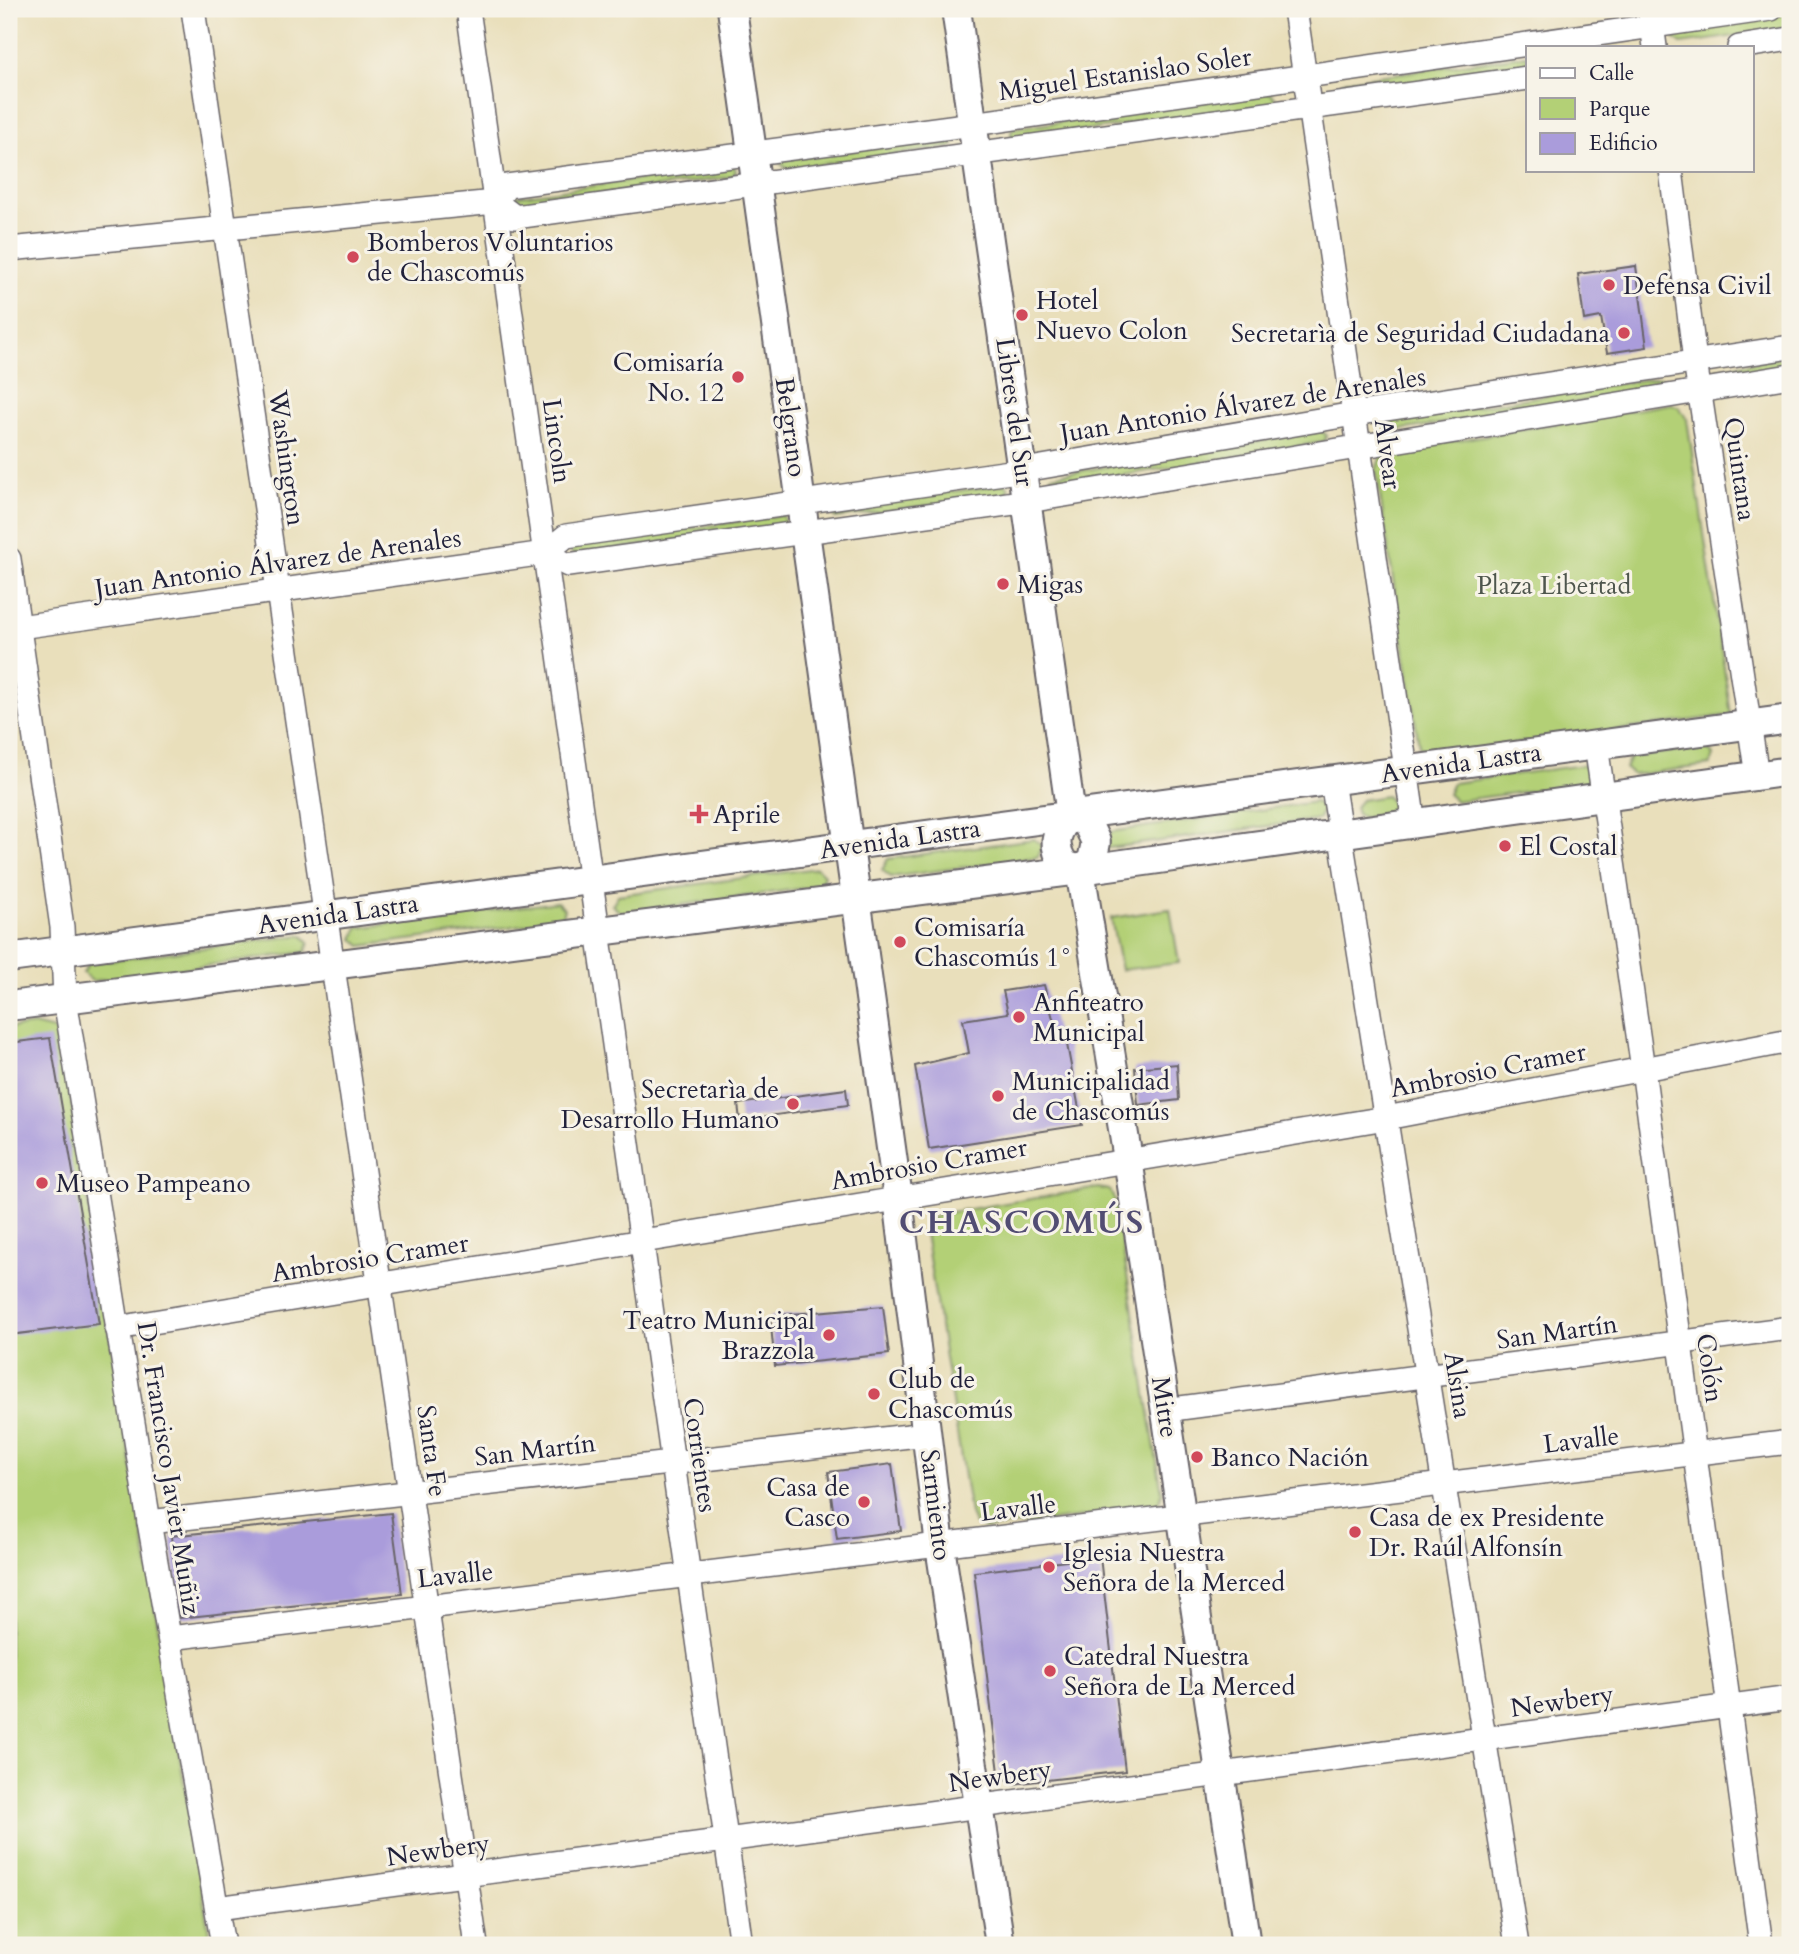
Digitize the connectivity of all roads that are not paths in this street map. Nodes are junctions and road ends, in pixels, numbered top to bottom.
1 (193, 9) edge
2 (468, 9) edge
3 (732, 9) edge
4 (956, 9) edge
5 (1295, 9) edge
6 (1771, 9) edge
7 (1652, 28) edge
8 (1790, 39) edge
9 (1745, 46) edge
10 (1305, 76) junction
11 (1526, 78) edge
12 (1309, 108) junction
13 (973, 124) junction
14 (752, 152) junction
15 (977, 154) junction
16 (1671, 172) edge
17 (757, 184) junction
18 (495, 202) junction
19 (225, 229) junction
20 (9, 249) edge
21 (1790, 347) edge
22 (1695, 361) junction
23 (1790, 376) edge
24 (1700, 390) junction
25 (1354, 414) junction
26 (1359, 445) junction
27 (1024, 470) junction
28 (1028, 500) junction
29 (802, 501) junction
30 (806, 533) junction
31 (545, 553) junction
32 (9, 559) edge
33 (278, 591) junction
34 (19, 627) junction
35 (1790, 719) edge
36 (1749, 724) junction
37 (1596, 745) junction
38 (1405, 771) junction
39 (1790, 771) edge
40 (1757, 776) junction
41 (1332, 781) junction
42 (1604, 797) junction
43 (1071, 816) junction
44 (1414, 824) junction
45 (1340, 834) junction
46 (849, 845) junction
47 (1080, 870) junction
48 (590, 880) junction
49 (856, 898) junction
50 (326, 916) junction
51 (598, 931) junction
52 (62, 951) junction
53 (9, 958) edge
54 (333, 965) junction
55 (65, 999) junction
56 (9, 1006) edge
57 (1790, 1041) edge
58 (1643, 1069) junction
59 (1386, 1118) junction
60 (1128, 1158) junction
61 (898, 1198) junction
62 (642, 1242) junction
63 (380, 1284) junction
64 (117, 1328) junction
65 (1790, 1328) edge
66 (1678, 1344) junction
67 (1428, 1378) junction
68 (1165, 1410) junction
69 (927, 1434) junction
70 (1790, 1442) edge
71 (1693, 1454) junction
72 (673, 1462) junction
73 (1446, 1484) junction
74 (410, 1492) junction
75 (1181, 1516) junction
76 (149, 1522) junction
77 (940, 1546) junction
78 (689, 1577) junction
79 (426, 1606) junction
80 (170, 1638) junction
81 (1790, 1698) edge
82 (1728, 1707) junction
83 (1487, 1739) junction
84 (1220, 1774) junction
85 (979, 1807) junction
86 (726, 1840) junction
87 (465, 1875) junction
88 (217, 1908) junction
89 (223, 1945) edge
90 (475, 1945) edge
91 (741, 1945) edge
92 (1000, 1945) edge
93 (1246, 1945) edge
94 (1517, 1945) edge
95 (1761, 1945) edge

1 - 19 street, Washington
2 - 18 street, Lincoln
3 - 14 main road, Belgrano
4 - 13 main road, Libres del Sur
5 - 10 street, Alvear
6 - 7 street, Miguel Estanislao Soler
7 - 10 street, Miguel Estanislao Soler
8 - 9 street
10 - 12 street, Alvear
10 - 13 street, Miguel Estanislao Soler
11 - 12 street
12 - 15 street
12 - 25 street, Alvear
13 - 14 street, Miguel Estanislao Soler
13 - 15 main road, Libres del Sur
14 - 17 main road, Belgrano
14 - 18 street, Miguel Estanislao Soler
15 - 17 street
15 - 27 main road, Libres del Sur
16 - 22 street, Quintana
17 - 18 street
17 - 29 main road, Belgrano
18 - 19 street, Miguel Estanislao Soler
18 - 31 street, Lincoln
19 - 20 street, Miguel Estanislao Soler
19 - 33 street, Washington
21 - 22 street, Juan Antonio Álvarez de Arenales
22 - 24 street, Quintana
22 - 25 street, Juan Antonio Álvarez de Arenales
23 - 24 street, Juan Antonio Álvarez de Arenales
24 - 26 street, Juan Antonio Álvarez de Arenales
24 - 36 street, Quintana
25 - 26 street, Alvear
25 - 27 street, Juan Antonio Álvarez de Arenales
26 - 28 street, Juan Antonio Álvarez de Arenales
26 - 38 street, Alvear
27 - 28 main road, Libres del Sur
27 - 29 street, Juan Antonio Álvarez de Arenales
28 - 30 street, Juan Antonio Álvarez de Arenales
28 - 43 main road, Libres del Sur
29 - 30 main road, Belgrano
29 - 31 street, Juan Antonio Álvarez de Arenales
30 - 31 street, Juan Antonio Álvarez de Arenales
30 - 46 main road, Belgrano
31 - 33 street, Juan Antonio Álvarez de Arenales
31 - 48 street, Lincoln
32 - 34 street, Dr. Francisco Javier Muñiz
33 - 34 street, Juan Antonio Álvarez de Arenales
33 - 50 street, Washington
34 - 52 street, Dr. Francisco Javier Muñiz
35 - 36 main road, Avenida Lastra
36 - 37 main road, Avenida Lastra
36 - 40 street, Quintana
37 - 38 main road, Avenida Lastra
37 - 42 street, Colón
38 - 41 main road, Avenida Lastra
38 - 44 street, Alvear
39 - 40 main road, Avenida Lastra
40 - 42 main road, Avenida Lastra
41 - 43 main road, Avenida Lastra
41 - 45 street, Alsina
42 - 44 main road, Avenida Lastra
42 - 58 street, Colón
43 - 46 main road, Avenida Lastra
43 - 47 main road
44 - 45 main road, Avenida Lastra
45 - 47 main road, Avenida Lastra
45 - 59 street, Alsina
46 - 48 main road, Avenida Lastra
46 - 49 main road, Belgrano
47 - 49 main road, Avenida Lastra
47 - 60 main road, Mitre
48 - 50 main road, Avenida Lastra
48 - 51 street, Lincoln
49 - 51 main road, Avenida Lastra
49 - 61 main road, Sarmiento
50 - 52 main road, Avenida Lastra
50 - 54 street, Washington
51 - 54 main road, Avenida Lastra
51 - 62 street, Corrientes
52 - 53 main road, Avenida Lastra
52 - 55 street, Dr. Francisco Javier Muñiz
54 - 55 main road, Avenida Lastra
54 - 63 street, Santa Fe
55 - 56 main road, Avenida Lastra
55 - 64 street, Dr. Francisco Javier Muñiz
57 - 58 street, Ambrosio Cramer
58 - 59 street, Ambrosio Cramer
58 - 66 street, Colón
59 - 60 street, Ambrosio Cramer
59 - 67 street, Alsina
60 - 61 street, Ambrosio Cramer
60 - 68 main road, Mitre
61 - 62 street, Ambrosio Cramer
61 - 69 main road, Sarmiento
62 - 63 street, Ambrosio Cramer
62 - 72 street, Corrientes
63 - 64 street, Ambrosio Cramer
63 - 74 street, Santa Fe
64 - 76 street, Dr. Francisco Javier Muñiz
65 - 66 street, San Martín
66 - 67 street, San Martín
66 - 71 street, Colón
67 - 68 street, San Martín
67 - 73 street, Alsina
68 - 75 main road, Mitre
69 - 72 street, San Martín
69 - 77 main road, Sarmiento
70 - 71 street, Lavalle
71 - 73 street, Lavalle
71 - 82 street, Colón
72 - 74 street, San Martín
72 - 78 street, Corrientes
73 - 75 street, Lavalle
73 - 83 street, Alsina
74 - 76 street, San Martín
74 - 79 street, Santa Fe
75 - 77 street, Lavalle
75 - 84 main road, Mitre
76 - 80 street, Dr. Francisco Javier Muñiz
77 - 78 street, Lavalle
77 - 85 main road, Sarmiento
78 - 79 street, Lavalle
78 - 86 street, Corrientes
79 - 80 street, Lavalle
79 - 87 street, Santa Fe
80 - 88 street, Dr. Francisco Javier Muñiz
81 - 82 street, Newbery
82 - 83 street, Newbery
82 - 95 street, Colón
83 - 84 street, Newbery
83 - 94 street, Alsina
84 - 85 street, Newbery
84 - 93 main road, Mitre
85 - 86 street, Newbery
85 - 92 main road, Sarmiento
86 - 87 street, Newbery
86 - 91 street, Corrientes
87 - 88 street, Newbery
87 - 90 street, Santa Fe
88 - 89 street, Dr. Francisco Javier Muñiz

